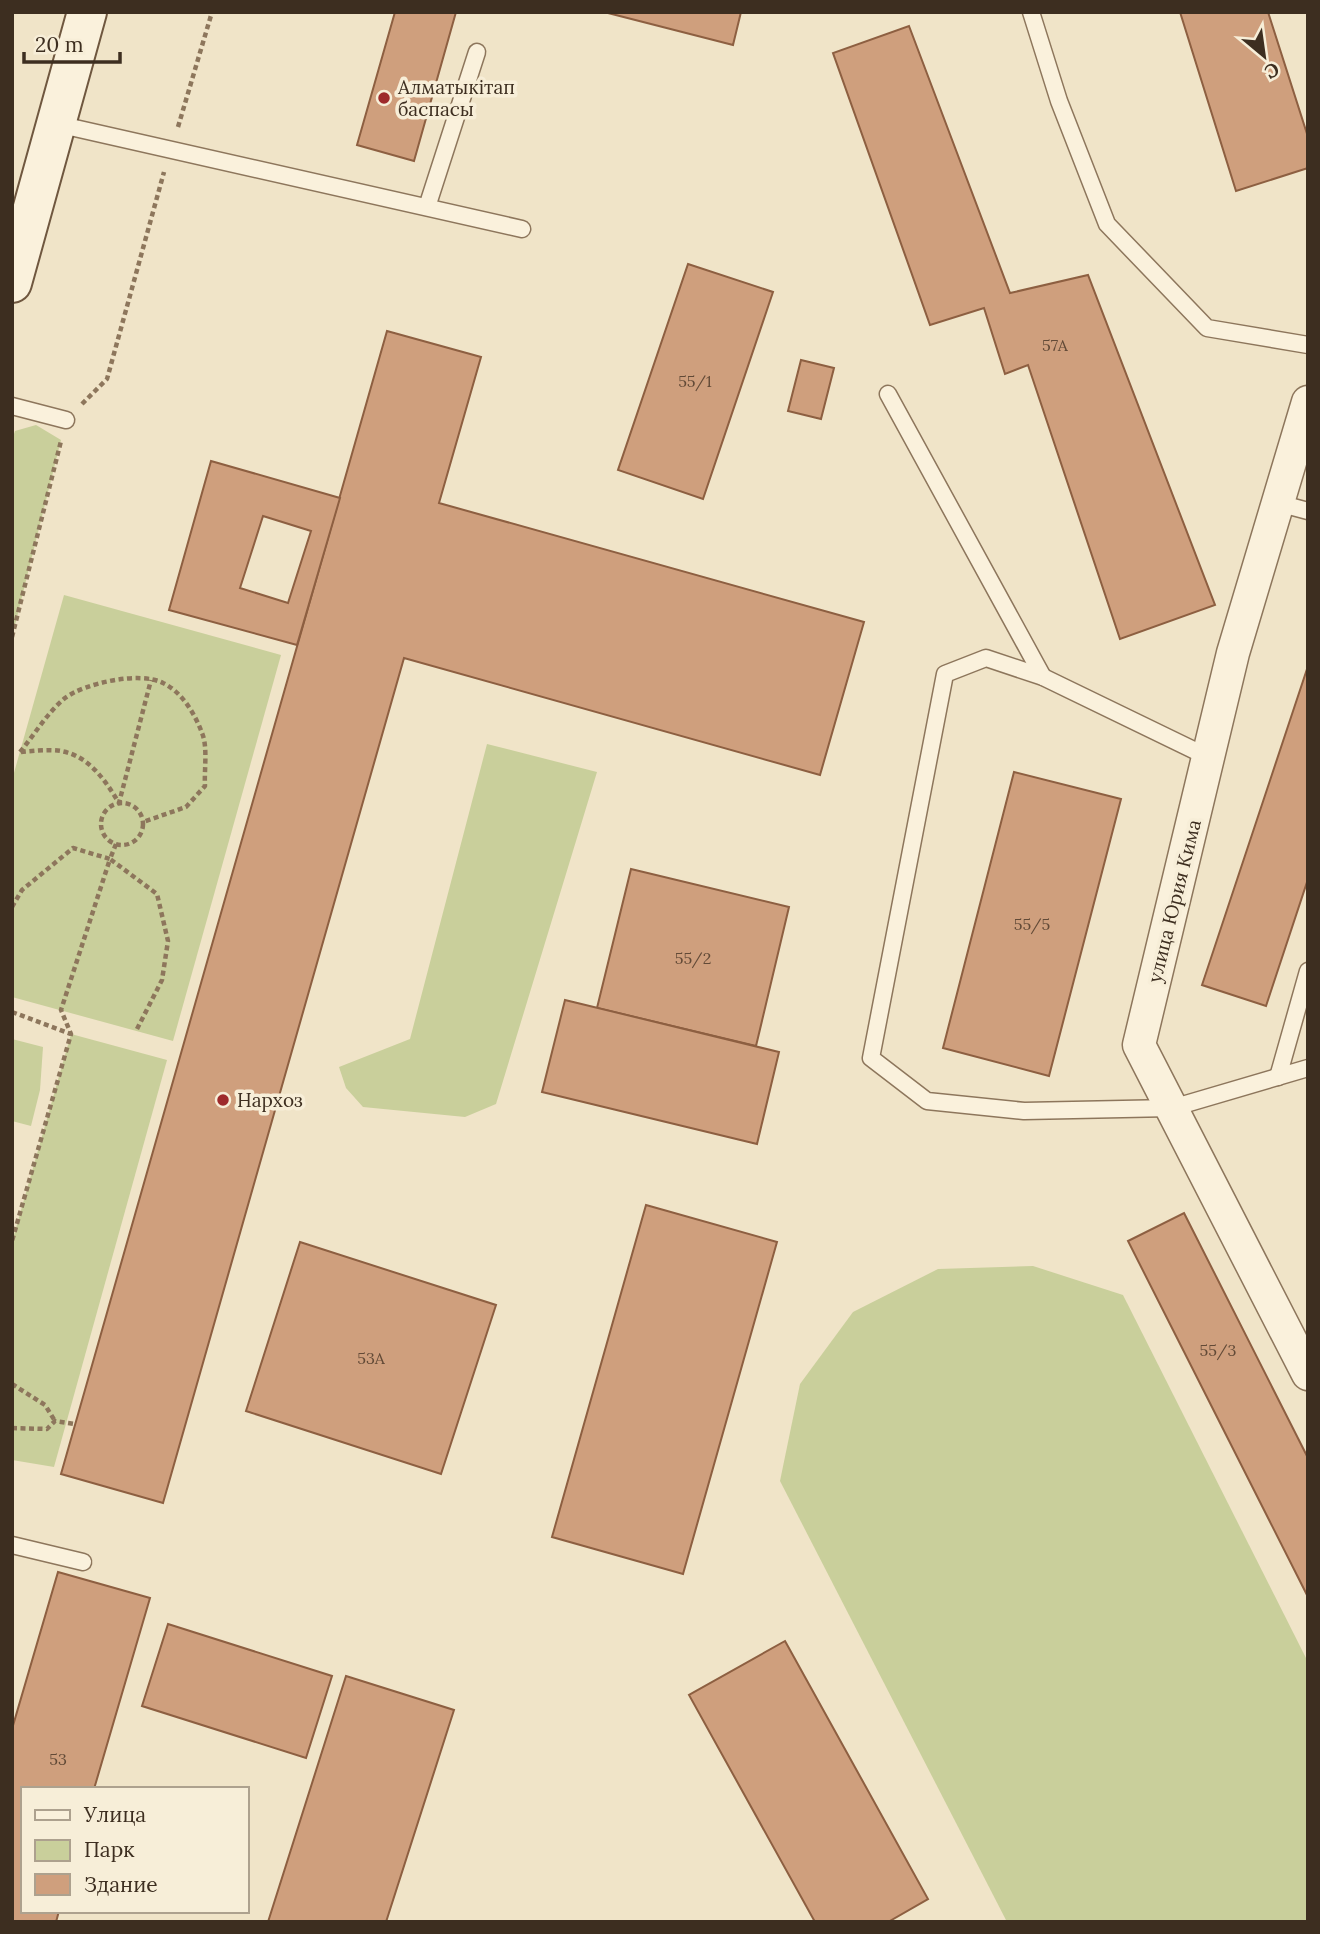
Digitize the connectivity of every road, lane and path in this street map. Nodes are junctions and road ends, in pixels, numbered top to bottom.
1 (87, 12) edge
2 (212, 12) edge
3 (1031, 12) edge
4 (477, 52) dead end
5 (57, 124) junction
6 (171, 149) junction
7 (427, 207) junction
8 (523, 229) dead end
9 (15, 260) edge
10 (1308, 345) edge
11 (888, 394) dead end
12 (1308, 402) edge
13 (12, 406) edge
14 (66, 420) junction
15 (1278, 503) junction
16 (1308, 511) edge
17 (12, 637) edge
18 (1043, 677) junction
19 (151, 680) junction
20 (1208, 757) junction
21 (119, 803) junction
22 (143, 821) junction
23 (116, 844) junction
24 (110, 859) junction
25 (12, 907) edge
26 (1308, 971) edge
27 (12, 1013) edge
28 (135, 1031) dead end
29 (71, 1034) junction
30 (1308, 1068) edge
31 (1278, 1077) junction
32 (1172, 1108) junction
33 (12, 1241) edge
34 (1308, 1374) edge
35 (12, 1384) edge
36 (55, 1421) junction
37 (75, 1424) dead end
38 (12, 1428) edge
39 (12, 1545) edge
40 (83, 1562) dead end

1 - 5 main road
2 - 6 path
3 - 10 lane
4 - 7 lane
5 - 6 lane
5 - 9 main road
6 - 7 lane
6 - 14 path
7 - 8 lane
11 - 18 lane
12 - 15 street, улица Юрия Кима
13 - 14 lane
14 - 17 path
15 - 16 lane
15 - 20 street, улица Юрия Кима
18 - 20 lane
18 - 32 lane
19 - 21 path
19 - 21 path
19 - 22 path
20 - 32 street, улица Юрия Кима
21 - 22 path
21 - 23 path
22 - 23 path
23 - 24 path
24 - 25 path
24 - 28 path
24 - 29 path
26 - 31 lane
27 - 29 path
29 - 33 path
30 - 31 lane
31 - 32 lane
32 - 34 street, улица Юрия Кима
35 - 36 path
36 - 37 path
36 - 38 path
39 - 40 lane

